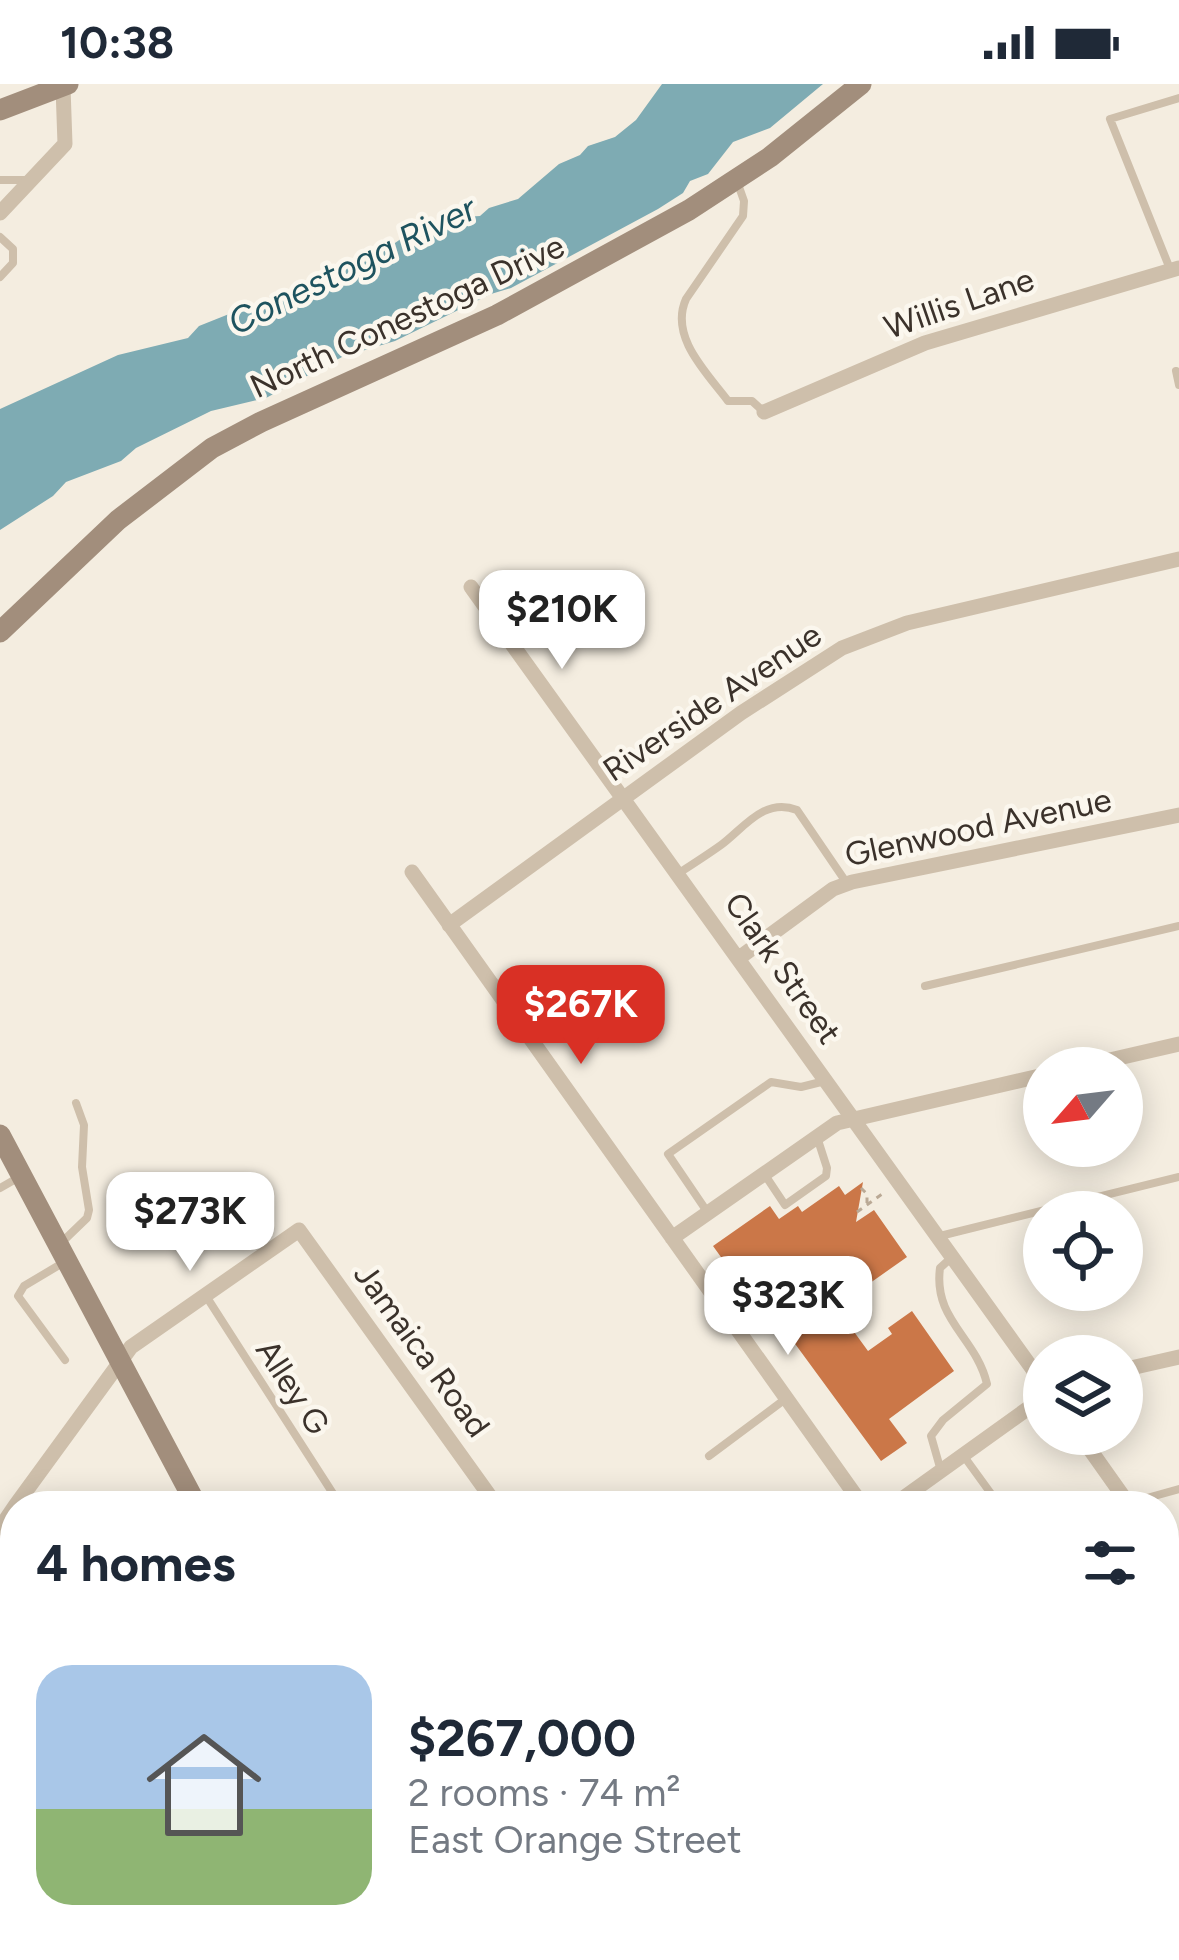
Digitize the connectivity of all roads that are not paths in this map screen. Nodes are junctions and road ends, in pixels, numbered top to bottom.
1 (861, 84) edge
2 (65, 85) edge
3 (1179, 98) edge
4 (0, 110) edge
5 (736, 180) junction
6 (0, 181) edge
7 (32, 181) junction
8 (0, 214) edge
9 (0, 237) edge
10 (1175, 270) edge
11 (0, 277) edge
12 (1176, 371) edge
13 (1179, 385) edge
14 (764, 412) joint
15 (1179, 559) edge
16 (470, 587) dead end
17 (0, 632) edge
18 (623, 799) junction
19 (1179, 815) edge
20 (412, 872) dead end
21 (679, 873) junction
22 (847, 884) junction
23 (449, 925) junction
24 (1179, 926) edge
25 (739, 958) junction
26 (925, 986) dead end
27 (1179, 1044) edge
28 (1143, 1052) edge
29 (827, 1080) junction
30 (1023, 1080) edge
31 (76, 1103) dead end
32 (854, 1119) junction
33 (0, 1135) edge
34 (817, 1137) junction
35 (764, 1174) junction
36 (22, 1176) junction
37 (1179, 1177) edge
38 (0, 1188) edge
39 (708, 1213) junction
40 (938, 1237) junction
41 (672, 1238) junction
42 (63, 1252) junction
43 (946, 1263) junction
44 (205, 1295) junction
45 (1179, 1357) edge
46 (1023, 1359) edge
47 (65, 1360) dead end
48 (120, 1360) junction
49 (1143, 1365) edge
50 (785, 1399) junction
51 (1023, 1412) edge
52 (963, 1454) junction
53 (1094, 1455) edge
54 (709, 1456) dead end
55 (940, 1471) junction
56 (29, 1491) edge
57 (189, 1491) edge
58 (331, 1491) edge
59 (486, 1491) edge
60 (852, 1491) edge
61 (913, 1491) edge
62 (989, 1491) edge
63 (1120, 1491) edge

1 - 5 street, North Conestoga Drive
2 - 4 street
2 - 7 street
3 - 10 lane
5 - 14 lane
5 - 17 street, North Conestoga Drive
6 - 7 lane
7 - 8 street
9 - 11 lane
10 - 14 street, Willis Lane
12 - 13 lane
15 - 18 street, Riverside Avenue
16 - 18 street, Clark Street
18 - 21 street, Clark Street
18 - 23 street, Riverside Avenue
19 - 22 street, Glenwood Avenue
20 - 23 street
21 - 22 lane
21 - 25 street, Clark Street
22 - 25 street, Glenwood Avenue
23 - 41 street
24 - 26 lane
25 - 29 street, Clark Street
27 - 28 street
29 - 32 street, Clark Street
29 - 39 lane
30 - 32 street
31 - 42 lane
32 - 34 street
32 - 40 street, Clark Street
33 - 36 street
34 - 35 street
34 - 35 lane
35 - 39 street
36 - 38 lane
36 - 42 street
37 - 40 lane
39 - 41 street
40 - 43 street, Clark Street
41 - 50 street
42 - 47 lane
42 - 48 street
43 - 46 street, Clark Street
43 - 55 lane
44 - 48 street
44 - 58 lane, Alley G
44 - 59 street, Jamaica Road
45 - 49 street
48 - 56 street
48 - 57 street
50 - 54 lane
50 - 60 street
51 - 52 street
52 - 55 street
52 - 62 lane
53 - 63 street
55 - 61 street

